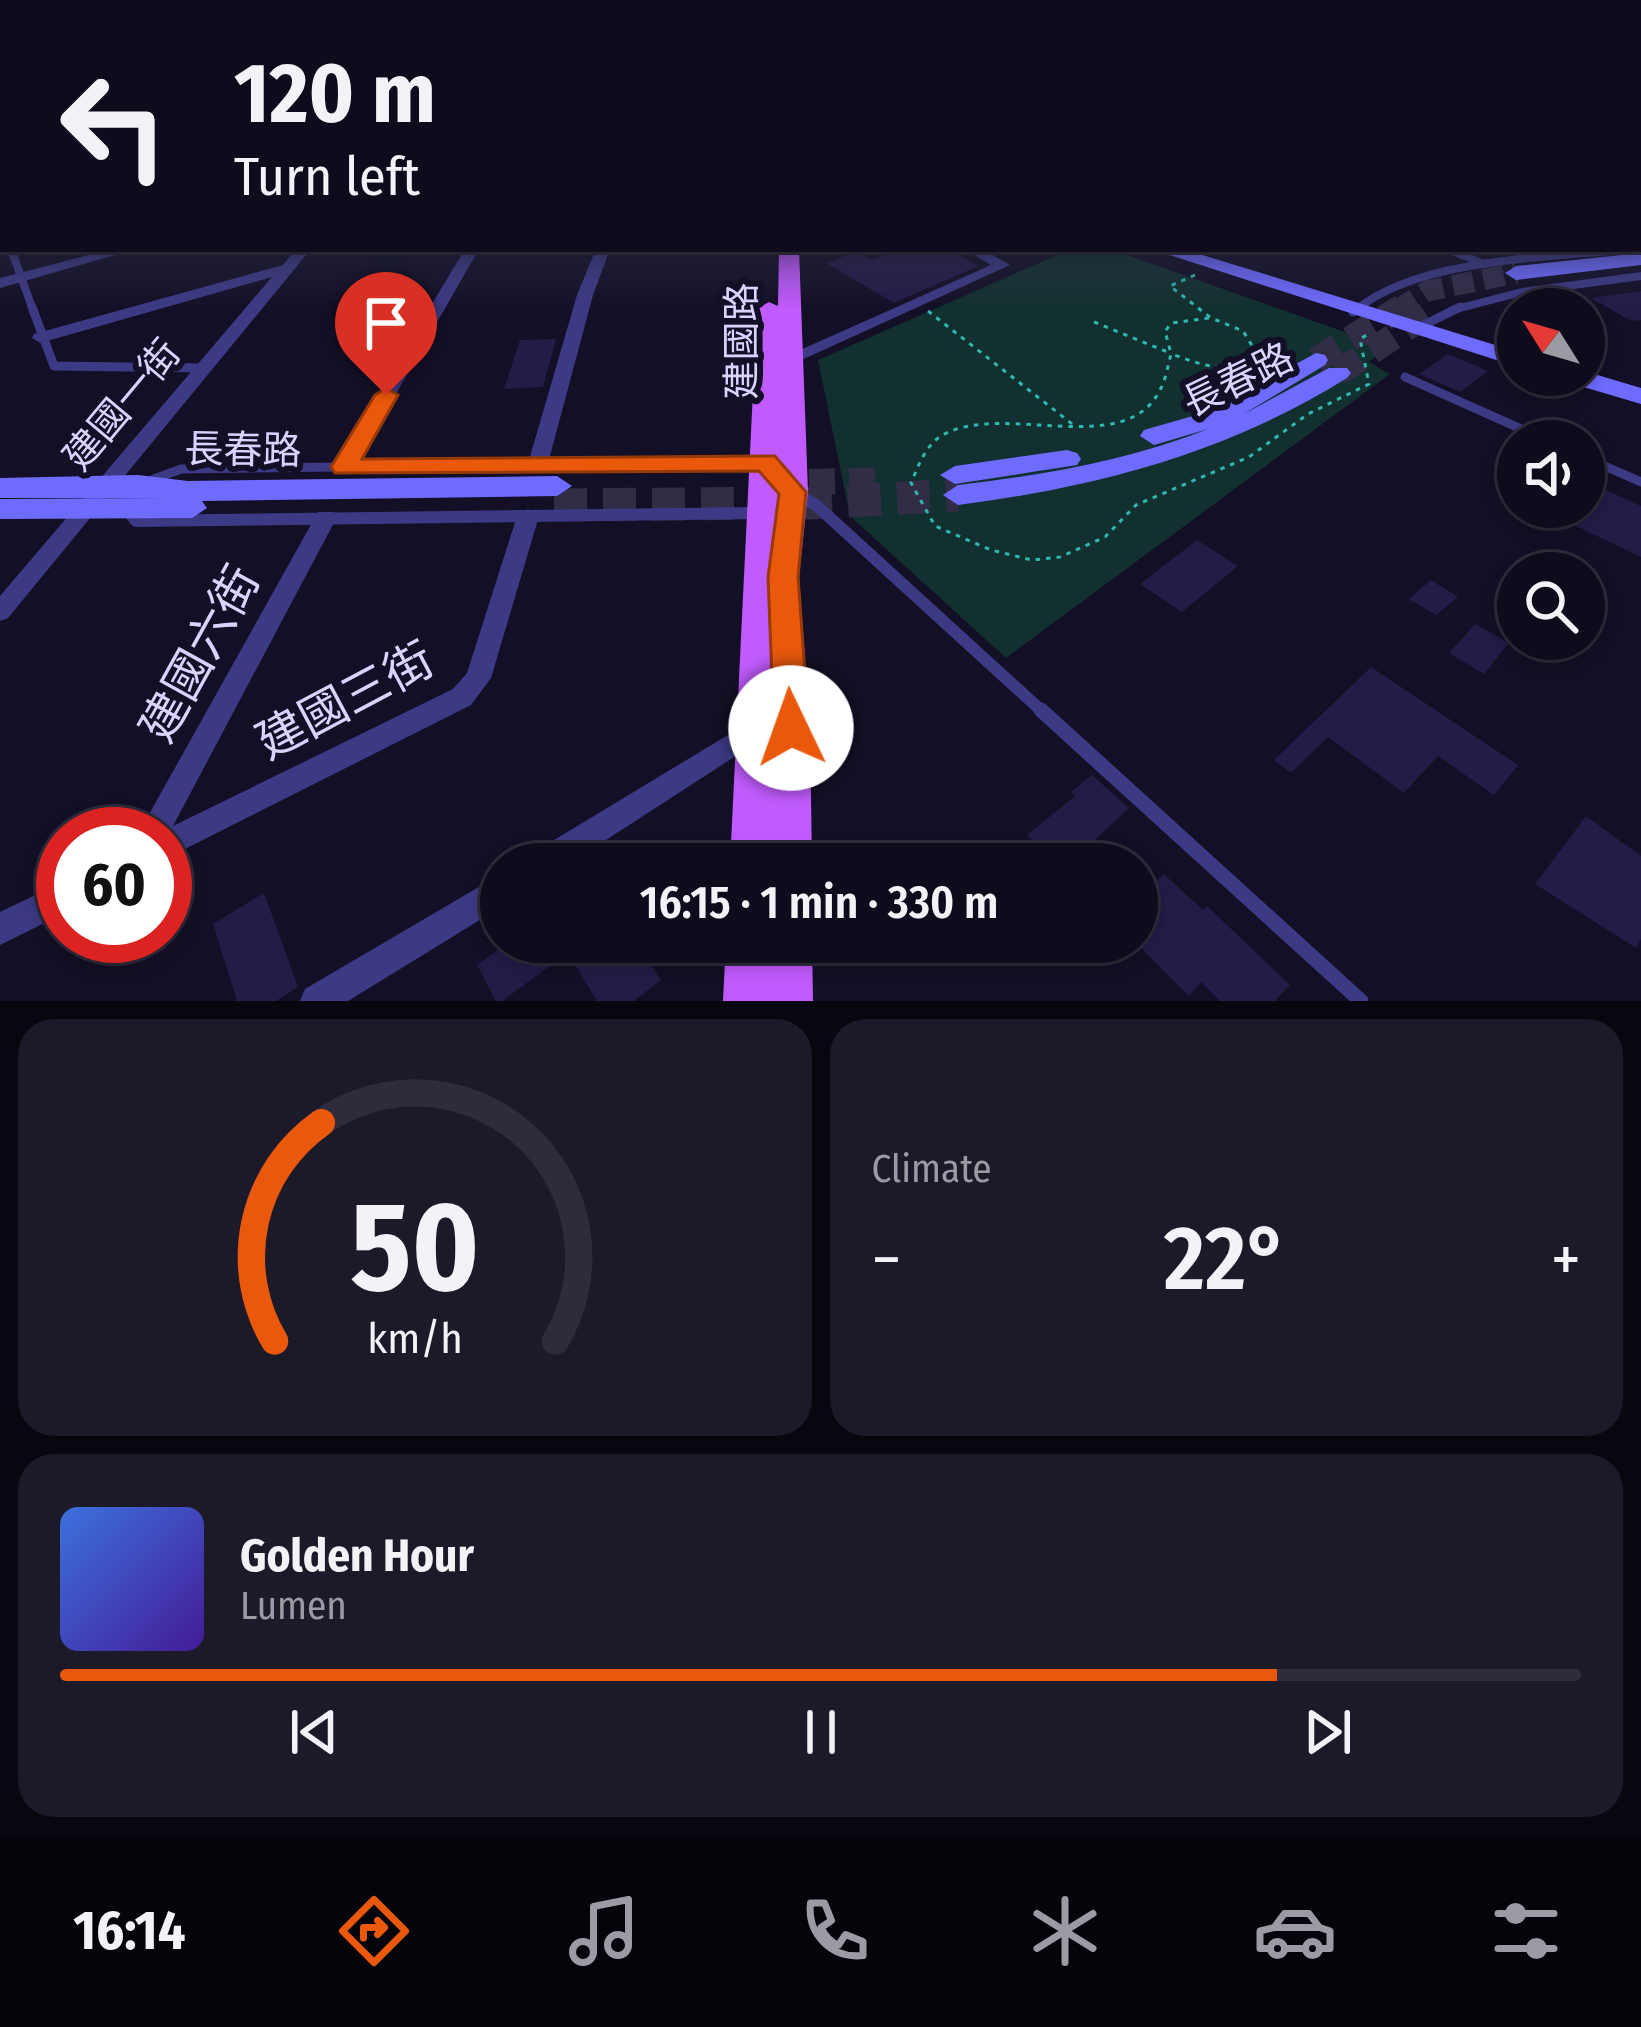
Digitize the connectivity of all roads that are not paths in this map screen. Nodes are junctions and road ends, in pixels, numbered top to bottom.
1 (12, 252) edge
2 (118, 252) edge
3 (302, 252) edge
4 (470, 252) edge
5 (602, 252) edge
6 (771, 252) edge
7 (790, 252) edge
8 (977, 252) edge
9 (1183, 252) edge
10 (1451, 252) edge
11 (1605, 252) edge
12 (1641, 259) edge
13 (1490, 266) junction
14 (290, 268) junction
15 (1641, 272) edge
16 (18, 278) junction
17 (0, 283) edge
18 (1355, 308) junction
19 (1418, 327) junction
20 (40, 338) junction
21 (1497, 350) edge
22 (790, 359) junction
23 (1327, 366) tunnel mouth
24 (208, 368) junction
25 (1405, 377) dead end
26 (1605, 379) edge
27 (1605, 384) edge
28 (1641, 392) edge
29 (1501, 420) edge
30 (766, 462) junction
31 (1605, 466) edge
32 (344, 467) junction
33 (1641, 482) edge
34 (957, 485) tunnel mouth
35 (0, 488) edge
36 (793, 492) junction
37 (544, 494) junction
38 (114, 497) junction
39 (0, 509) edge
40 (764, 513) junction
41 (326, 517) junction
42 (0, 612) edge
43 (756, 729) junction
44 (168, 807) edge
45 (192, 832) edge
46 (575, 843) edge
47 (753, 843) edge
48 (790, 843) edge
49 (480, 902) edge
50 (36, 911) edge
51 (0, 929) edge
52 (748, 963) edge
53 (789, 963) edge
54 (317, 1001) edge
55 (747, 1001) edge
56 (789, 1001) edge
57 (1361, 1001) edge

1 - 16 lane
2 - 16 street
3 - 14 street, 建國一街
4 - 32 street
5 - 37 street, 建國三街
6 - 30 main road, 建國路
7 - 22 main road, 建國路
8 - 22 street
9 - 18 street
10 - 13 street
11 - 13 lane
12 - 15 street
13 - 18 lane
14 - 20 street
14 - 24 street, 建國一街
15 - 19 lane
16 - 17 street
16 - 20 lane
18 - 19 street
19 - 21 street
20 - 24 lane
22 - 36 main road, 建國路
23 - 34 street, 長春路
24 - 38 street, 建國一街
25 - 29 lane
26 - 28 street
27 - 28 street
30 - 36 lane
30 - 37 lane
30 - 40 main road, 建國路
31 - 33 lane
32 - 37 lane
32 - 38 lane
35 - 38 street, 長春路
36 - 40 lane
36 - 48 main road, 建國路
36 - 57 lane
37 - 38 street, 長春路
37 - 40 lane
37 - 41 lane
37 - 45 street, 建國三街
38 - 39 street, 長春路
38 - 41 lane
38 - 42 street, 建國一街
40 - 43 main road, 建國路
41 - 44 street, 建國六街
43 - 46 street
43 - 47 main road, 建國路
49 - 54 street
50 - 51 street
52 - 55 main road
53 - 56 main road

